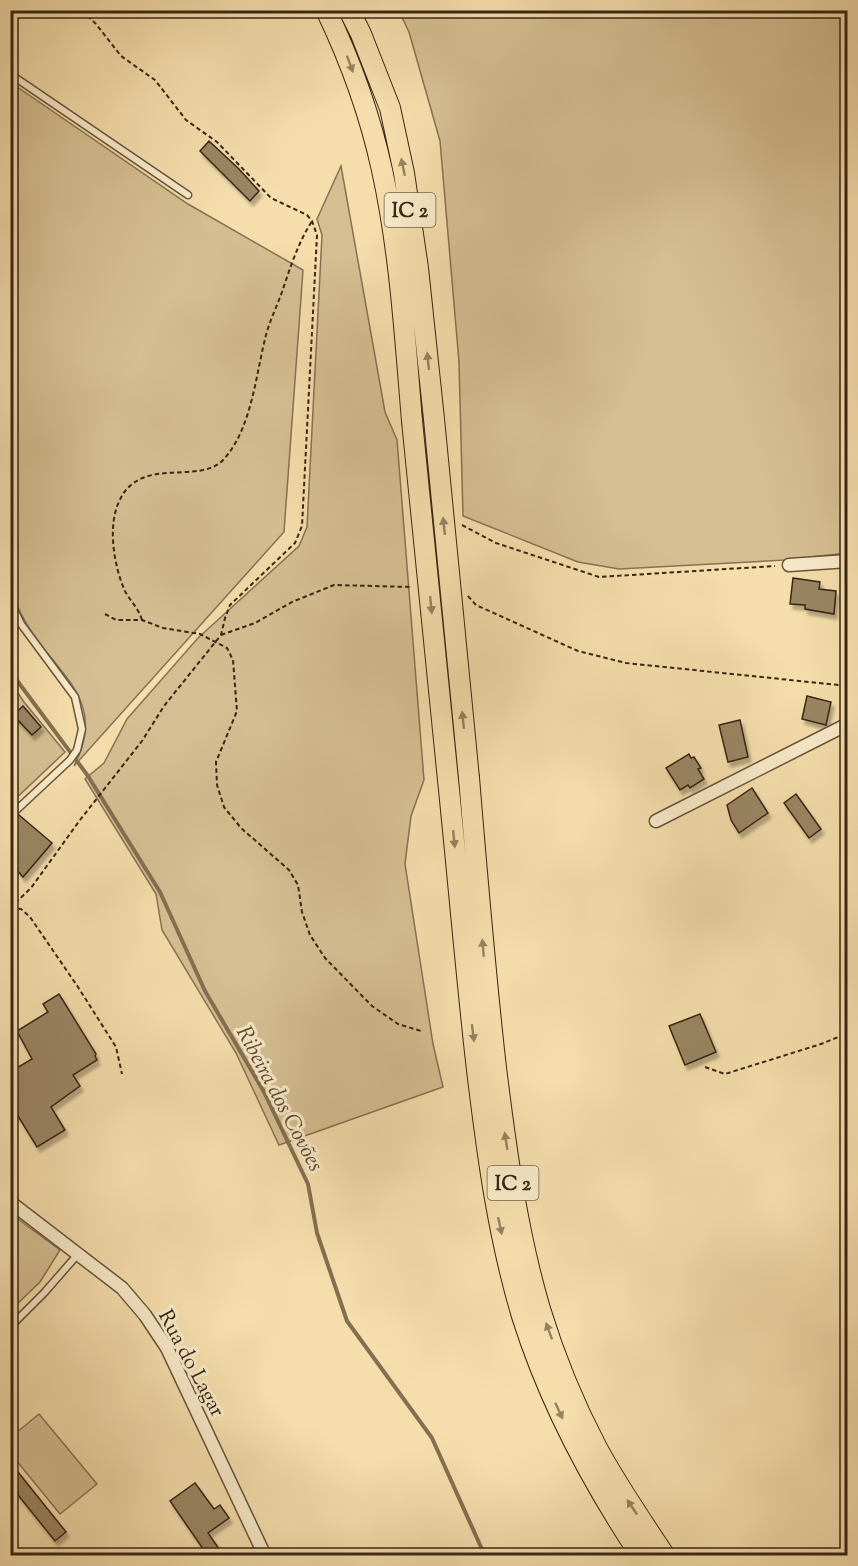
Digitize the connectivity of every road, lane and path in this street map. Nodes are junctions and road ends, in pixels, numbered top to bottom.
1 (81, 10) edge
2 (326, 10) edge
3 (350, 10) edge
4 (10, 74) edge
5 (188, 195) dead end
6 (312, 221) junction
7 (462, 525) dead end
8 (848, 561) edge
9 (789, 565) joint
10 (415, 587) dead end
11 (463, 589) dead end
12 (10, 601) edge
13 (105, 614) dead end
14 (142, 620) junction
15 (221, 635) junction
16 (215, 642) junction
17 (848, 686) edge
18 (848, 724) edge
19 (10, 816) edge
20 (656, 821) dead end
21 (11, 908) edge
22 (421, 1032) dead end
23 (848, 1033) edge
24 (705, 1067) dead end
25 (122, 1074) dead end
26 (10, 1202) edge
27 (79, 1253) junction
28 (10, 1327) edge
29 (265, 1556) edge
30 (641, 1556) edge
31 (665, 1556) edge

1 - 6 path
2 -> 30 highway, IC 2, bridge
31 -> 3 highway, IC 2, bridge
4 - 5 lane
6 - 14 path
6 - 15 path
7 - 9 path
8 - 9 street
10 - 15 path
11 - 17 path
12 - 19 lane
13 - 14 path
14 - 16 path
15 - 16 path
16 - 21 path
16 - 22 path
18 - 20 street
21 - 25 path
23 - 24 path
26 - 27 street, Rua do Lagar
27 - 28 lane
27 - 29 street, Rua do Lagar

